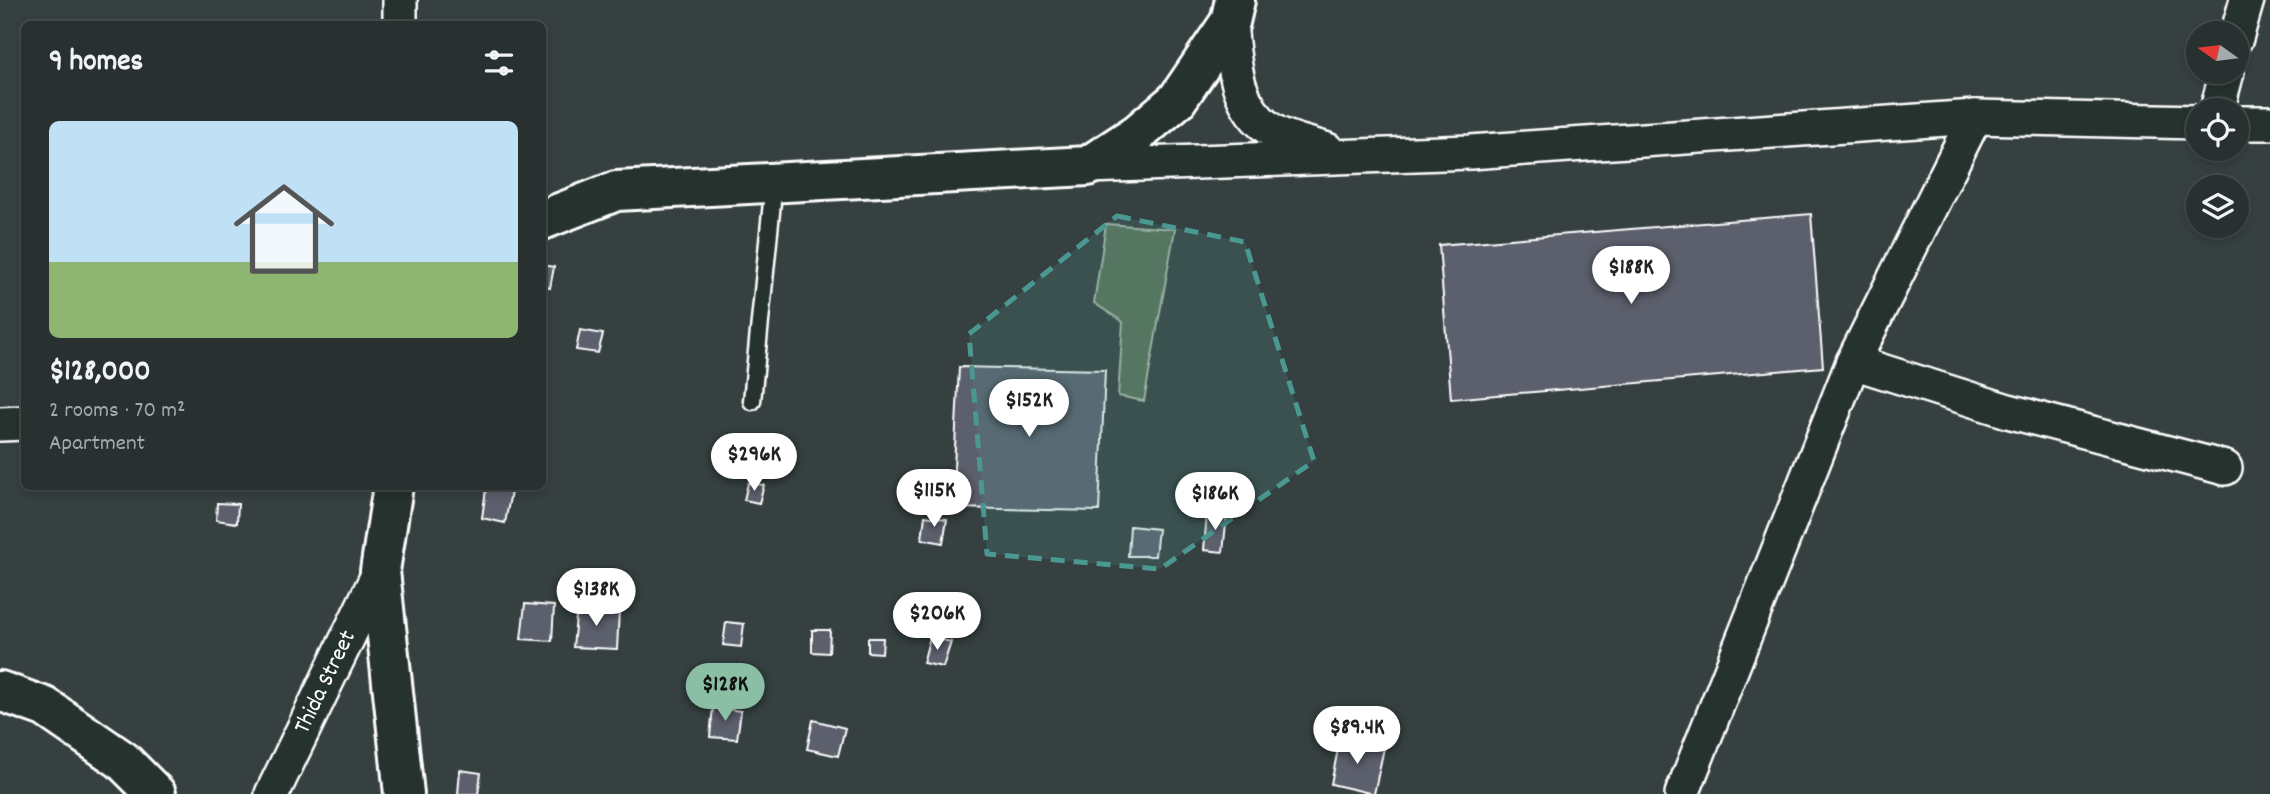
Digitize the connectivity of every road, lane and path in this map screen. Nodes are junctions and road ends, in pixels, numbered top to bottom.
1 (400, 0) edge
2 (2247, 0) edge
3 (1233, 11) edge
4 (400, 21) edge
5 (2241, 21) edge
6 (1975, 117) junction
7 (2186, 122) edge
8 (2249, 123) edge
9 (2270, 123) edge
10 (1344, 156) junction
11 (1088, 166) junction
12 (774, 182) junction
13 (546, 218) edge
14 (1853, 362) junction
15 (752, 401) dead end
16 (21, 423) edge
17 (0, 425) edge
18 (2225, 468) dead end
19 (392, 490) edge
20 (380, 571) junction
21 (0, 691) edge
22 (156, 794) edge
23 (272, 794) edge
24 (404, 794) edge
25 (1682, 794) edge

1 - 4 street
2 - 5 street
3 - 10 street
3 - 11 main road
6 - 7 street
6 - 10 street
6 - 14 street
8 - 9 street
10 - 11 street
11 - 12 main road
12 - 13 main road
12 - 15 lane
14 - 18 street
14 - 25 street
16 - 17 street
19 - 20 main road
20 - 23 street, Thida Street
20 - 24 main road
21 - 22 main road

